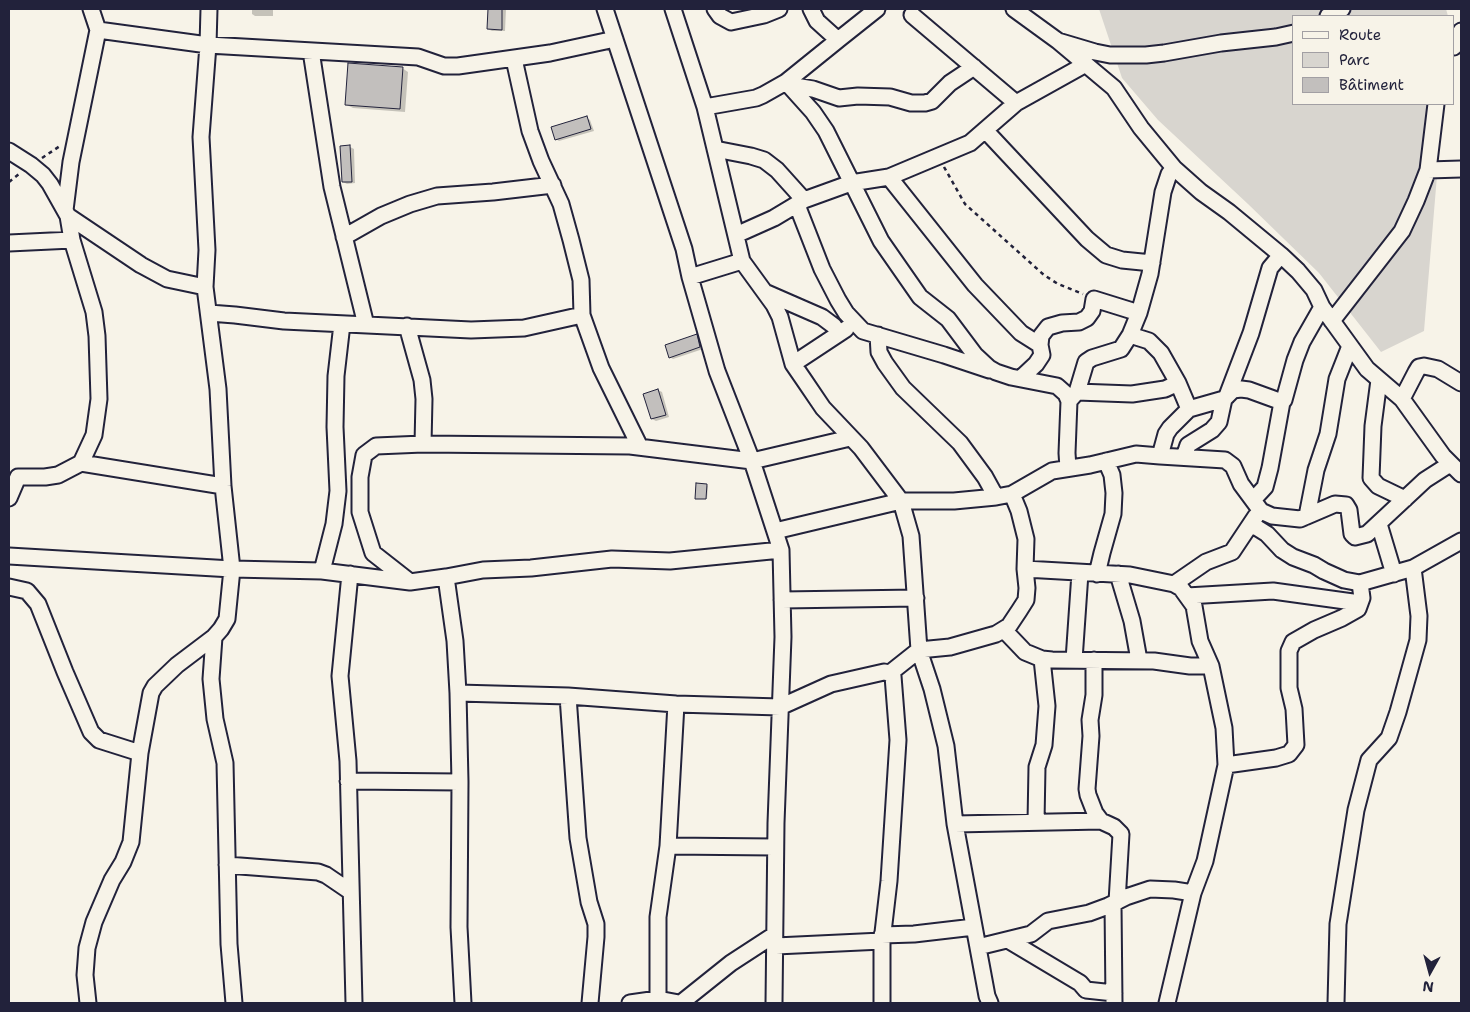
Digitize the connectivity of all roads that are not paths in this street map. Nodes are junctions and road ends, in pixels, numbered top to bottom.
1 (91, 9) edge
2 (209, 9) edge
3 (605, 9) edge
4 (673, 9) edge
5 (715, 9) edge
6 (779, 9) edge
7 (811, 9) edge
8 (877, 9) edge
9 (1014, 9) edge
10 (1342, 9) edge
11 (909, 11) edge
12 (758, 13) edge
13 (1330, 15) edge
14 (98, 30) junction
15 (1461, 31) edge
16 (1292, 33) edge
17 (614, 39) junction
18 (838, 40) junction
19 (1058, 41) junction
20 (1455, 44) edge
21 (208, 46) junction
22 (311, 51) junction
23 (514, 59) junction
24 (1086, 64) junction
25 (974, 67) junction
26 (787, 83) junction
27 (1016, 103) junction
28 (1436, 105) edge
29 (705, 107) junction
30 (985, 130) junction
31 (715, 149) junction
32 (9, 151) edge
33 (1174, 168) junction
34 (1461, 169) edge
35 (1428, 170) junction
36 (888, 177) junction
37 (851, 183) junction
38 (553, 185) junction
39 (800, 202) junction
40 (67, 213) junction
41 (736, 236) junction
42 (344, 237) junction
43 (72, 240) junction
44 (9, 243) edge
45 (1281, 255) junction
46 (742, 261) junction
47 (1152, 263) junction
48 (690, 277) junction
49 (205, 288) junction
50 (767, 294) junction
51 (1322, 306) junction
52 (209, 313) junction
53 (1139, 313) junction
54 (582, 315) junction
55 (1332, 321) junction
56 (855, 322) junction
57 (342, 324) junction
58 (366, 325) junction
59 (407, 326) junction
60 (838, 334) junction
61 (1130, 335) junction
62 (878, 336) junction
63 (1040, 345) junction
64 (1350, 346) junction
65 (793, 364) junction
66 (996, 372) junction
67 (1021, 378) junction
68 (1379, 380) junction
69 (1178, 383) junction
70 (1461, 384) edge
71 (1073, 397) junction
72 (1225, 397) junction
73 (1402, 399) junction
74 (1282, 402) junction
75 (1189, 408) junction
76 (850, 438) junction
77 (423, 444) junction
78 (640, 447) junction
79 (1160, 456) junction
80 (1184, 458) junction
81 (752, 461) junction
82 (1106, 462) junction
83 (81, 463) junction
84 (1068, 468) junction
85 (1456, 469) edge
86 (13, 476) edge
87 (223, 486) junction
88 (1012, 494) junction
89 (996, 497) junction
90 (9, 498) edge
91 (1405, 499) junction
92 (902, 501) junction
93 (1257, 505) junction
94 (1307, 516) junction
95 (1251, 524) junction
96 (1379, 524) junction
97 (774, 531) junction
98 (1461, 541) edge
99 (781, 550) junction
100 (9, 556) edge
101 (1413, 568) junction
102 (1025, 569) junction
103 (232, 570) junction
104 (322, 570) junction
105 (1080, 573) junction
106 (350, 574) junction
107 (1098, 574) junction
108 (1118, 574) junction
109 (1394, 574) junction
110 (446, 577) junction
111 (410, 582) junction
112 (1360, 583) junction
113 (1174, 584) junction
114 (9, 587) edge
115 (1187, 596) junction
116 (916, 598) junction
117 (782, 600) junction
118 (1360, 604) junction
119 (1004, 630) junction
120 (214, 637) junction
121 (919, 650) junction
122 (1042, 659) junction
123 (1074, 660) junction
124 (1094, 660) junction
125 (1139, 660) junction
126 (1211, 666) junction
127 (890, 673) junction
128 (458, 693) junction
129 (568, 696) junction
130 (676, 704) junction
131 (780, 707) junction
132 (140, 753) junction
133 (1226, 765) junction
134 (348, 781) junction
135 (460, 782) junction
136 (1101, 821) junction
137 (1036, 822) junction
138 (955, 824) junction
139 (668, 846) junction
140 (775, 847) junction
141 (227, 866) junction
142 (351, 892) junction
143 (1193, 893) junction
144 (1115, 903) junction
145 (974, 927) junction
146 (882, 938) junction
147 (775, 940) junction
148 (1008, 940) junction
149 (978, 947) junction
150 (1114, 998) edge
151 (658, 999) junction
152 (88, 1003) edge
153 (234, 1003) edge
154 (354, 1003) edge
155 (463, 1003) edge
156 (590, 1003) edge
157 (630, 1003) edge
158 (680, 1003) edge
159 (774, 1003) edge
160 (882, 1003) edge
161 (990, 1003) edge
162 (1167, 1003) edge
163 (1336, 1003) edge

1 - 14 street
2 - 21 street
3 - 17 street
4 - 29 street
5 - 12 street
6 - 12 street
7 - 18 street
8 - 18 street
9 - 19 street
10 - 13 street
11 - 25 street
14 - 21 street
14 - 40 street
15 - 20 street
16 - 19 street
17 - 23 street
17 - 48 street
18 - 26 street
19 - 24 street
21 - 22 street
21 - 49 street
22 - 23 street
22 - 42 street
23 - 38 street
24 - 27 street
24 - 33 street
25 - 26 street
25 - 27 street
26 - 29 street
26 - 37 street
27 - 30 street
28 - 35 street
29 - 31 street
30 - 36 street
30 - 47 street
31 - 39 street
31 - 41 street
32 - 40 street
33 - 45 street
33 - 47 street
34 - 35 street
35 - 55 street
36 - 37 street
36 - 63 street
37 - 39 street
37 - 66 street
38 - 42 street
38 - 54 street
39 - 41 street
39 - 56 street
40 - 43 street
40 - 49 street
41 - 46 street
42 - 58 street
43 - 44 street
43 - 83 street
45 - 51 street
45 - 72 street
46 - 48 street
46 - 50 street
47 - 53 street
48 - 81 street
49 - 52 street
50 - 60 street
50 - 65 street
51 - 55 street
51 - 74 street
52 - 57 street
52 - 87 street
53 - 61 street
53 - 63 street
54 - 59 street
54 - 78 street
55 - 64 street
56 - 60 street
56 - 62 street
57 - 58 street
57 - 104 street
58 - 59 street
59 - 77 street
60 - 65 street
61 - 69 street
61 - 71 street
62 - 66 street
62 - 89 street
63 - 67 street
64 - 68 street
64 - 94 street
65 - 76 street
66 - 67 street
67 - 71 street
68 - 73 street
68 - 91 street
69 - 71 street
69 - 75 street
70 - 73 street
71 - 84 street
72 - 74 street
72 - 75 street
72 - 80 street
73 - 85 street
74 - 93 street
75 - 79 street
76 - 81 street
76 - 92 street
77 - 78 street
77 - 111 street
78 - 81 street
79 - 80 street
79 - 82 street
80 - 93 street
81 - 97 street
82 - 84 street
82 - 107 street
83 - 86 street
83 - 87 street
84 - 88 street
85 - 91 street
86 - 90 street
87 - 103 street
88 - 89 street
88 - 102 street
89 - 92 street
91 - 96 street
92 - 97 street
92 - 116 street
93 - 94 street
93 - 95 street
94 - 96 street
95 - 112 street
95 - 113 street
96 - 109 street
97 - 99 street
98 - 101 street
99 - 110 street
99 - 117 street
100 - 103 street
101 - 109 street
101 - 163 street
102 - 105 street
102 - 119 street
103 - 104 street
103 - 120 street
104 - 106 street
105 - 107 street
105 - 123 street
106 - 111 street
106 - 134 street
107 - 108 street
108 - 113 street
108 - 125 street
109 - 112 street
110 - 111 street
110 - 128 street
112 - 118 street
113 - 115 street
114 - 132 street
115 - 118 street
115 - 126 street
116 - 117 street
116 - 121 street
117 - 131 street
118 - 133 street
119 - 121 street
119 - 122 street
120 - 132 street
120 - 141 street
121 - 127 street
121 - 138 street
122 - 123 street
122 - 137 street
123 - 124 street
124 - 125 street
124 - 136 street
125 - 126 street
126 - 133 street
127 - 131 street
127 - 146 street
128 - 129 street
128 - 135 street
129 - 130 street
129 - 156 street
130 - 131 street
130 - 139 street
131 - 140 street
132 - 152 street
133 - 143 street
134 - 135 street
134 - 142 street
135 - 155 street
136 - 137 street
136 - 144 street
137 - 138 street
138 - 145 street
139 - 140 street
139 - 151 street
140 - 147 street
141 - 142 street
141 - 153 street
142 - 154 street
143 - 144 street
143 - 162 street
144 - 148 street
144 - 150 street
145 - 146 street
145 - 149 street
146 - 147 street
146 - 160 street
147 - 158 street
147 - 159 street
148 - 149 street
148 - 150 street
149 - 161 street
151 - 157 street
151 - 158 street

